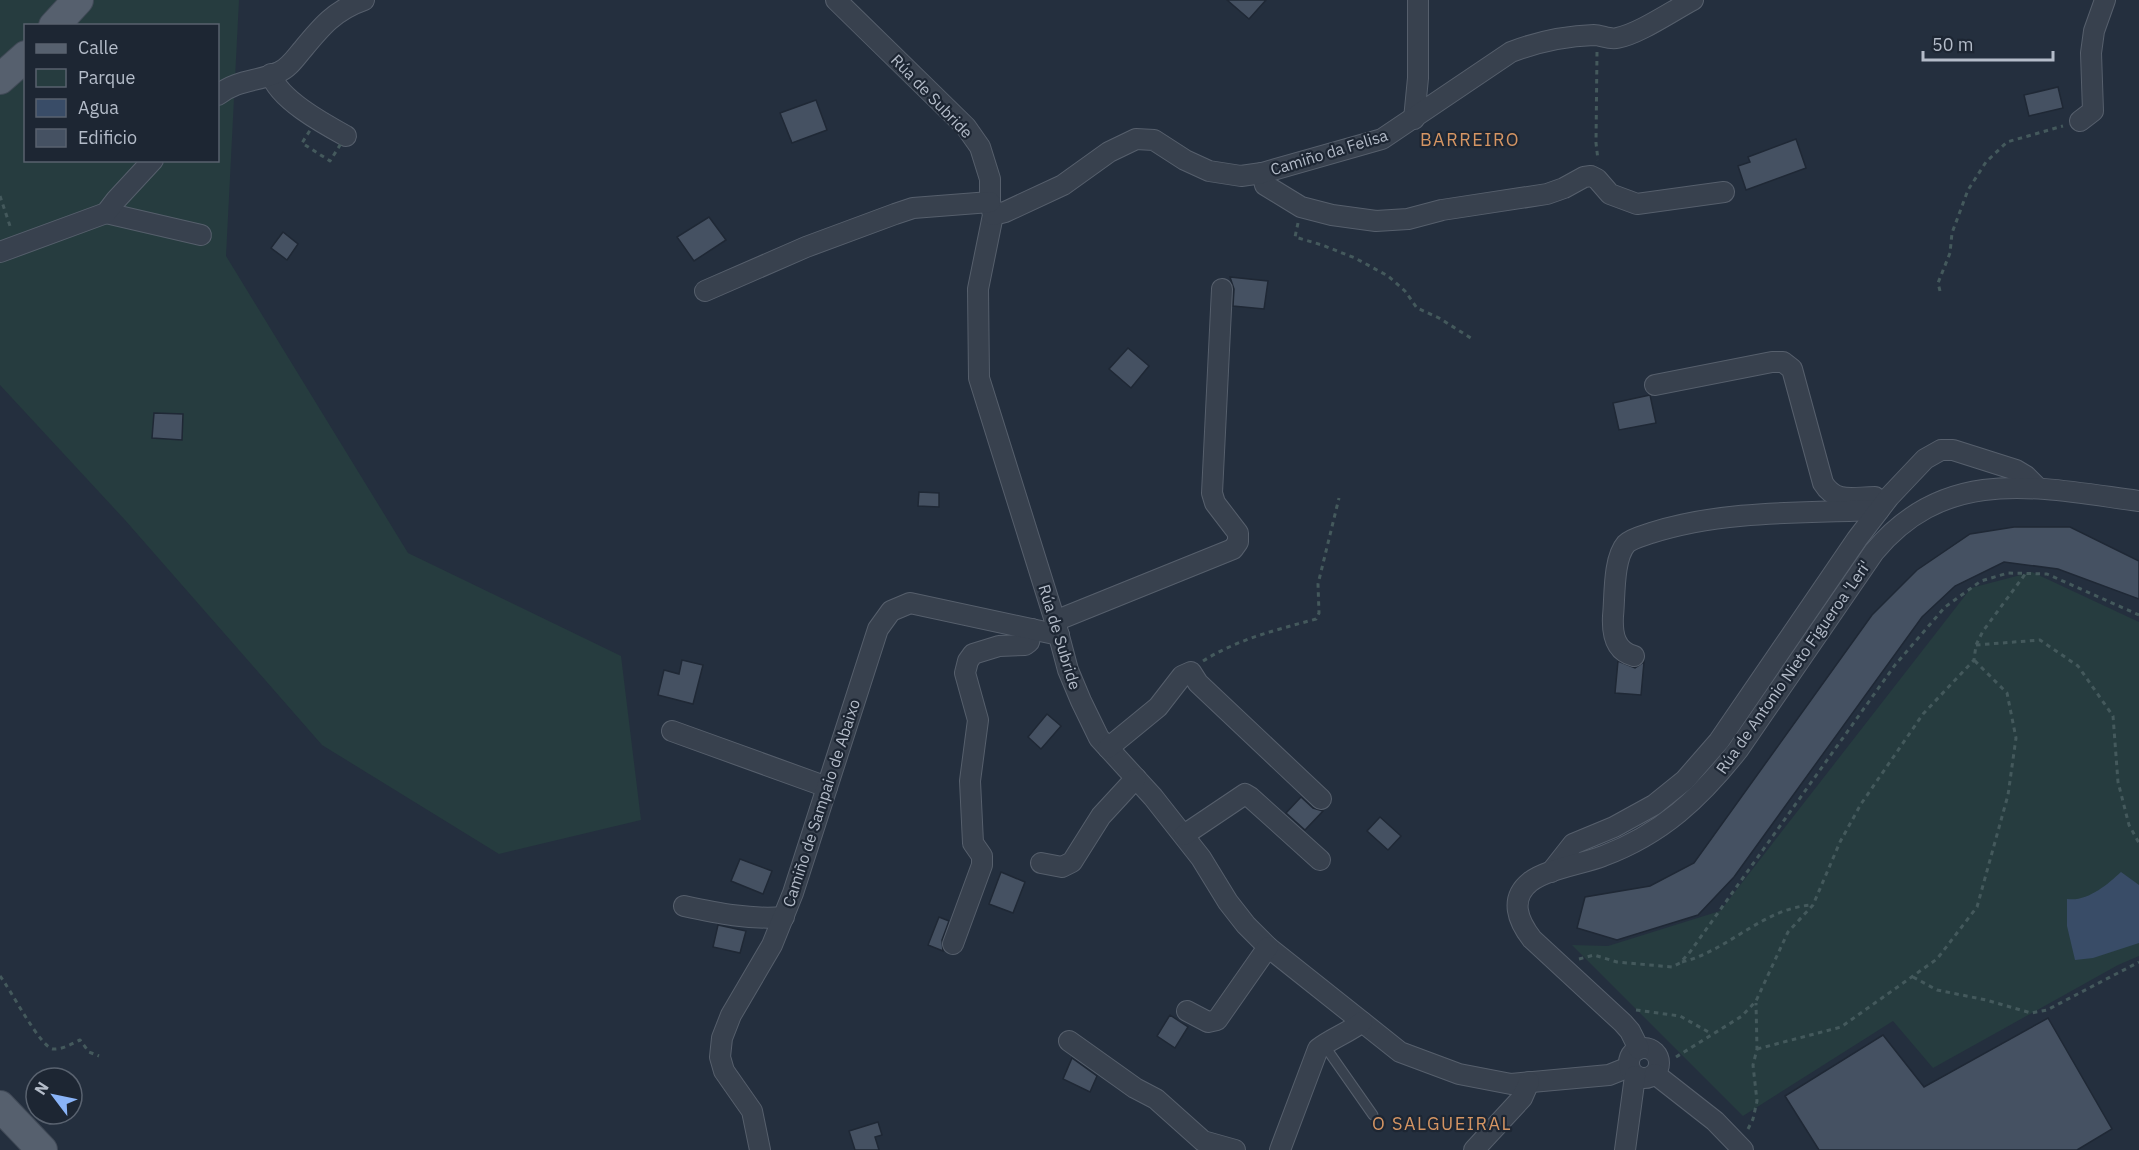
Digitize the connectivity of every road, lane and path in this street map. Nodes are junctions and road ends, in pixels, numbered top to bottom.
1 (78, 0) edge
2 (364, 0) edge
3 (837, 0) edge
4 (1418, 0) edge
5 (1693, 0) edge
6 (2105, 0) edge
7 (56, 24) edge
8 (1597, 35) junction
9 (24, 58) edge
10 (271, 74) junction
11 (0, 79) edge
12 (219, 94) edge
13 (1414, 119) junction
14 (2080, 121) joint
15 (346, 136) dead end
16 (151, 162) edge
17 (1262, 173) junction
18 (1597, 179) junction
19 (1724, 192) dead end
20 (0, 196) edge
21 (1301, 207) junction
22 (992, 208) junction
23 (106, 213) junction
24 (201, 235) dead end
25 (4, 250) edge
26 (1222, 289) dead end
27 (705, 291) dead end
28 (1940, 291) dead end
29 (1474, 340) dead end
30 (1655, 385) dead end
31 (2038, 488) junction
32 (1339, 498) dead end
33 (2139, 501) edge
34 (1884, 503) junction
35 (2026, 573) junction
36 (2139, 615) edge
37 (1057, 628) junction
38 (1032, 629) junction
39 (1976, 645) junction
40 (1634, 656) dead end
41 (1974, 660) junction
42 (1191, 672) junction
43 (672, 731) dead end
44 (1108, 748) junction
45 (1136, 778) junction
46 (827, 787) junction
47 (1321, 799) dead end
48 (1184, 835) junction
49 (2139, 843) edge
50 (1320, 860) dead end
51 (1041, 863) dead end
52 (1551, 872) junction
53 (1813, 905) junction
54 (684, 906) dead end
55 (784, 916) junction
56 (953, 944) dead end
57 (1268, 947) junction
58 (1577, 960) dead end
59 (2139, 962) edge
60 (1680, 963) junction
61 (0, 976) edge
62 (1912, 977) junction
63 (1756, 1001) junction
64 (1187, 1011) dead end
65 (1632, 1014) dead end
66 (1362, 1022) junction
67 (1712, 1034) junction
68 (1069, 1041) dead end
69 (1324, 1045) junction
70 (1639, 1049) junction
71 (1757, 1049) junction
72 (99, 1056) dead end
73 (1676, 1057) dead end
74 (1640, 1072) junction
75 (1529, 1082) junction
76 (0, 1106) edge
77 (1373, 1115) dead end
78 (1747, 1130) dead end
79 (42, 1150) edge
80 (760, 1150) edge
81 (1235, 1150) edge
82 (1281, 1150) edge
83 (1474, 1150) edge
84 (1625, 1150) edge
85 (1743, 1150) edge

1 - 7 main road
2 - 10 street
3 - 22 street, Rúa de Subride
4 - 13 street
5 - 8 street, Camiño da Felisa
6 - 14 street
8 - 13 street, Camiño da Felisa
8 - 18 path
9 - 11 main road
10 - 12 street
10 - 15 street
13 - 17 street, Camiño da Felisa
14 - 28 path
16 - 23 street
17 - 21 street
17 - 22 street, Camiño da Felisa
18 - 19 street
18 - 21 street
20 - 25 path
21 - 29 path
22 - 27 street, Camiño da Felisa
22 - 37 street, Rúa de Subride
23 - 24 street
23 - 25 street
26 - 37 street
30 - 34 street
31 - 33 street, Rúa de Antonio Nieto Figueroa 'Leri'
31 - 34 street
31 - 52 street, Rúa de Antonio Nieto Figueroa 'Leri'
32 - 42 path
34 - 40 street
34 - 52 street
35 - 36 path
35 - 39 path
35 - 60 path
37 - 38 street, Camiño de Sampaio de Abaixo
37 - 44 street, Rúa de Subride
38 - 46 street, Camiño de Sampaio de Abaixo
38 - 56 street
39 - 41 path
39 - 49 path
41 - 53 path
41 - 62 path
42 - 44 street
42 - 47 street
43 - 46 street
44 - 45 street, Rúa de Subride
45 - 48 street, Rúa de Subride
45 - 51 street
46 - 55 street, Camiño de Sampaio de Abaixo
48 - 50 street
48 - 57 street, Rúa de Subride
52 - 70 street, Rúa de Antonio Nieto Figueroa 'Leri'
53 - 60 path
53 - 63 path
54 - 55 street
55 - 80 street, Camiño de Sampaio de Abaixo
57 - 64 street
57 - 66 street, Rúa de Subride
58 - 60 path
59 - 62 path
61 - 72 path
62 - 71 path
63 - 67 path
63 - 71 path
65 - 67 path
66 - 69 street
66 - 75 street, Rúa de Subride
67 - 73 path
68 - 81 street
69 - 77 lane
69 - 82 street
70 - 74 street
70 - 74 street
71 - 78 path
74 - 75 street, Rúa de Subride
74 - 84 street
74 - 85 street
75 - 83 street
76 - 79 main road

